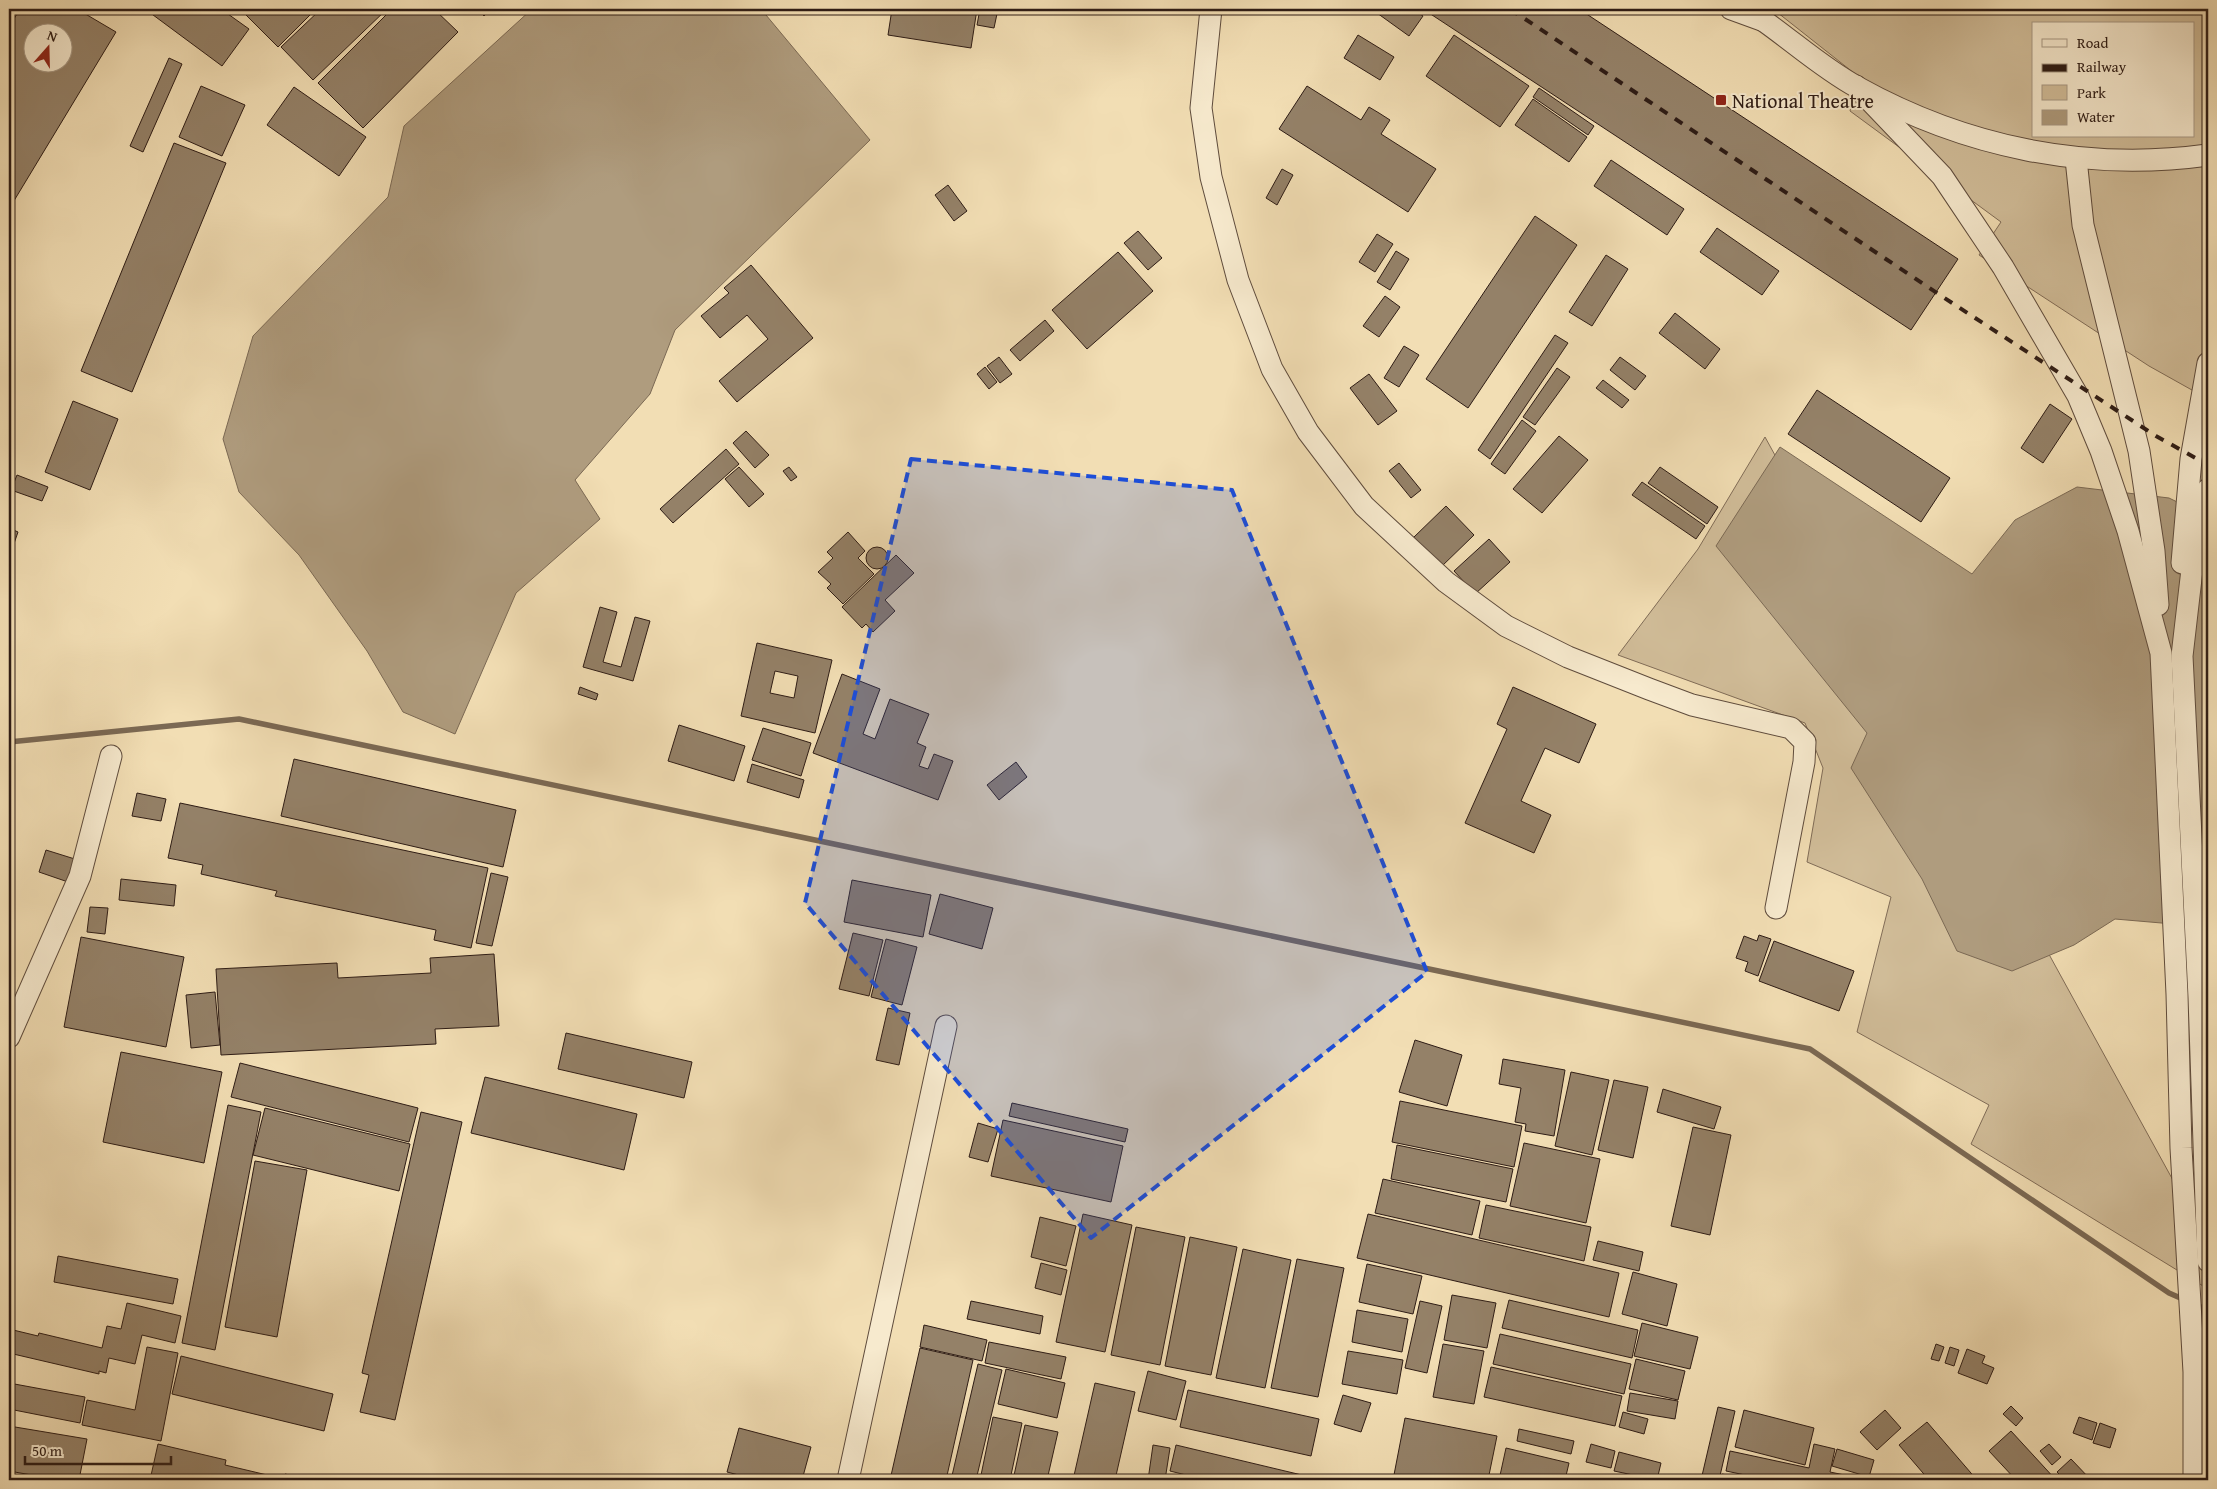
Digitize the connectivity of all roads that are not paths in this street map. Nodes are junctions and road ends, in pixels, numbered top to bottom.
1 (1211, 9) edge
2 (1731, 9) edge
3 (1759, 15) edge
4 (1856, 86) junction
5 (2208, 155) edge
6 (2076, 159) junction
7 (2208, 363) edge
8 (2208, 489) edge
9 (2161, 653) junction
10 (2182, 656) junction
11 (111, 756) dead end
12 (1776, 908) dead end
13 (946, 1026) dead end
14 (9, 1037) edge
15 (2208, 1254) edge
16 (2208, 1261) edge
17 (848, 1480) edge
18 (2194, 1480) edge

1 - 12 street
2 - 3 street
3 - 4 street
4 - 6 street
4 - 9 street
5 - 6 street
6 - 9 street
7 - 10 street
8 - 10 street
9 - 18 street
10 - 15 street
11 - 14 street
13 - 17 street
15 - 16 street

